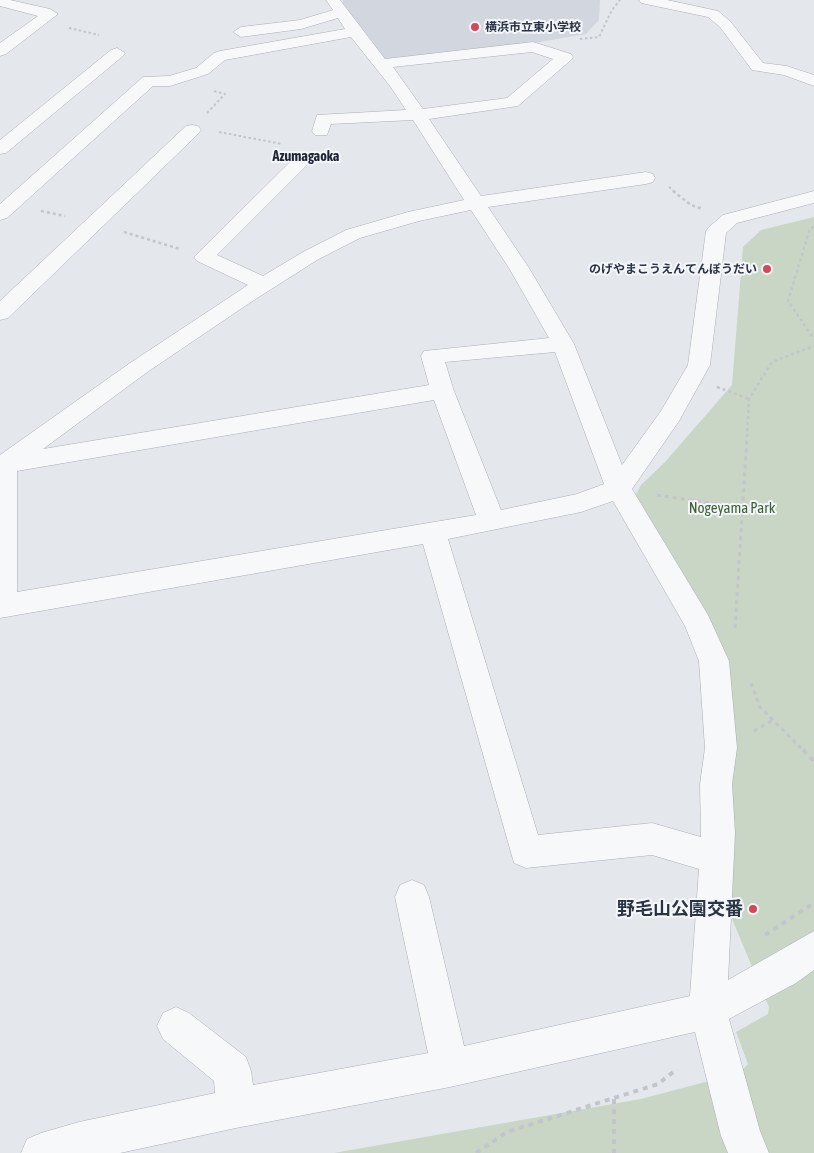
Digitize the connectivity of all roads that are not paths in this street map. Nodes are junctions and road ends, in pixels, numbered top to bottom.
1 (646, 0) edge
2 (3, 1) edge
3 (336, 3) edge
4 (241, 32) dead end
5 (355, 32) junction
6 (0, 51) edge
7 (117, 52) road end
8 (381, 64) junction
9 (814, 81) edge
10 (418, 115) junction
11 (195, 128) road end
12 (321, 131) dead end
13 (0, 149) edge
14 (301, 162) road end
15 (646, 178) road end
16 (814, 197) edge
17 (476, 203) junction
18 (4, 207) edge
19 (264, 284) junction
20 (0, 313) edge
21 (563, 344) junction
22 (442, 391) junction
23 (2, 464) edge
24 (619, 489) junction
25 (492, 522) junction
26 (433, 532) junction
27 (1, 606) edge
28 (716, 858) junction
29 (412, 897) dead end
30 (814, 949) edge
31 (708, 1010) junction
32 (176, 1026) dead end
33 (450, 1068) junction
34 (236, 1108) junction
35 (41, 1153) edge
36 (749, 1153) edge

1 - 9 street
2 - 6 street
3 - 4 street
3 - 5 street
5 - 8 street
5 - 18 street
7 - 13 street
8 - 10 street
8 - 10 street
10 - 12 street
10 - 17 street
11 - 20 street
14 - 19 street
15 - 17 street
16 - 24 street
17 - 19 street
17 - 21 street
19 - 23 street
21 - 22 street
21 - 24 street
22 - 23 street
22 - 25 street
23 - 27 street
24 - 25 street
24 - 28 street
25 - 26 street
26 - 27 street
26 - 28 street
28 - 31 street
29 - 33 street
30 - 31 street
31 - 33 street
31 - 36 street
32 - 34 street
33 - 34 street
34 - 35 street

